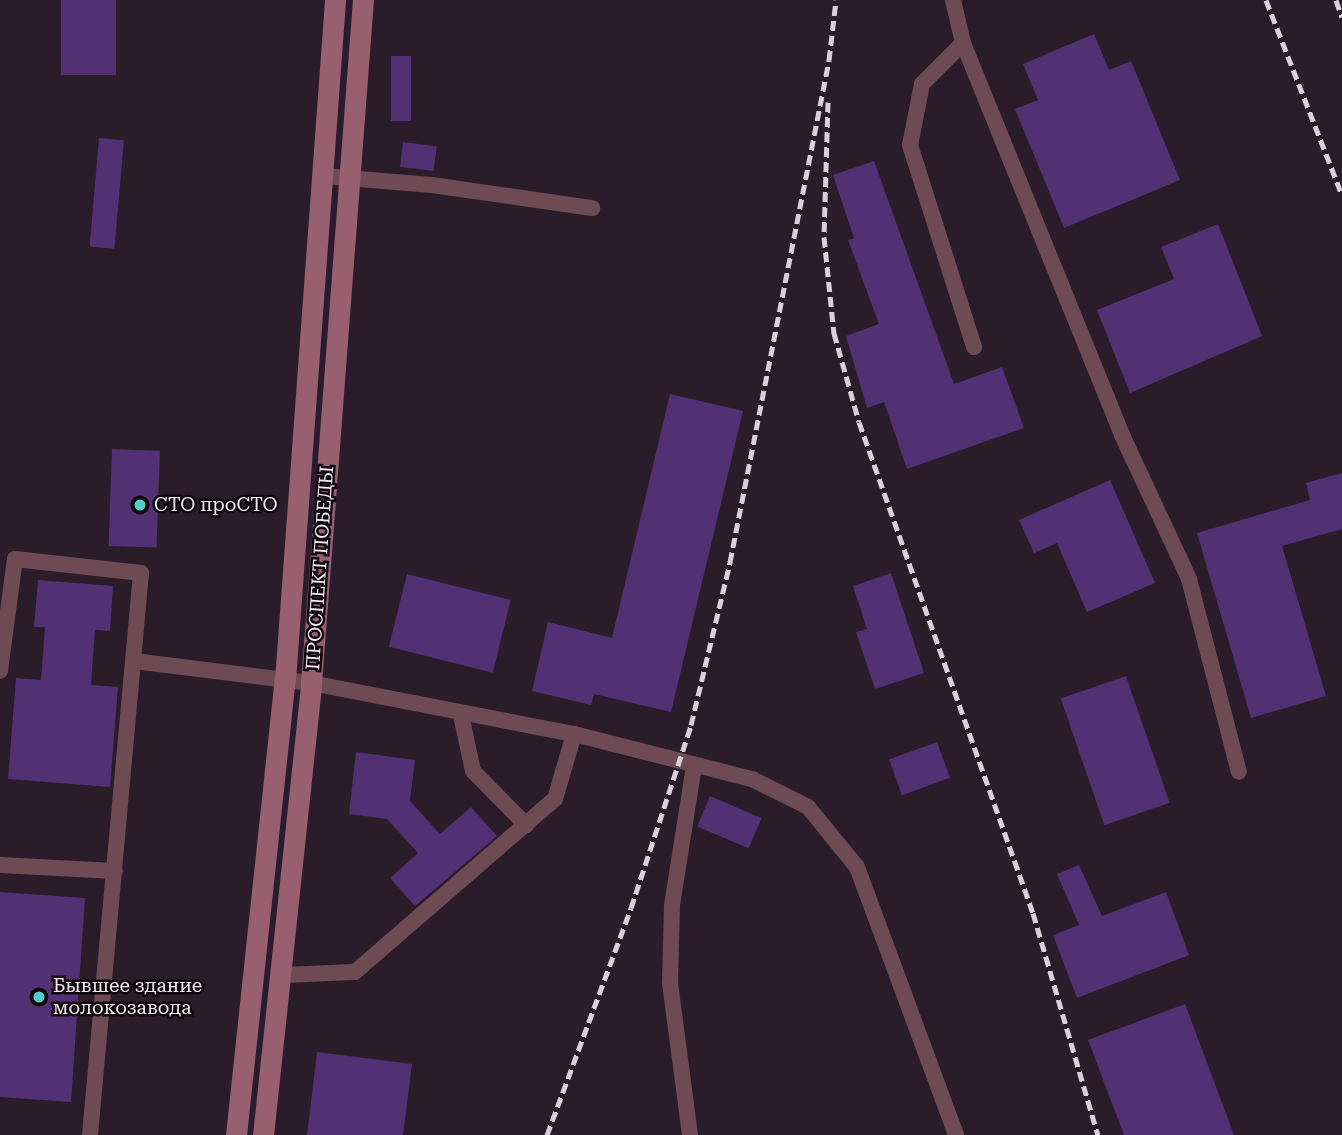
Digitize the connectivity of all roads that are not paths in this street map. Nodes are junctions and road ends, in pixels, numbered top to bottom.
1 (335, 0) edge
2 (363, 0) edge
3 (953, 0) edge
4 (963, 43) junction
5 (323, 176) junction
6 (350, 178) junction
7 (592, 208) dead end
8 (974, 346) dead end
9 (134, 661) junction
10 (0, 671) edge
11 (285, 680) junction
12 (311, 683) junction
13 (461, 715) junction
14 (574, 734) junction
15 (694, 766) junction
16 (1238, 772) dead end
17 (526, 825) junction
18 (0, 865) edge
19 (114, 871) junction
20 (283, 975) junction
21 (90, 1135) edge
22 (236, 1135) edge
23 (263, 1135) edge
24 (690, 1135) edge
25 (956, 1135) edge

1 - 5 main road, ПРОСПЕКТ ПОБЕДЫ
2 - 6 main road, ПРОСПЕКТ ПОБЕДЫ
3 - 4 lane
4 - 8 lane
4 - 16 lane
5 - 6 lane
5 - 11 main road, ПРОСПЕКТ ПОБЕДЫ
6 - 7 lane
6 - 12 main road, ПРОСПЕКТ ПОБЕДЫ
9 - 10 lane
9 - 11 lane
9 - 19 lane
11 - 12 lane
11 - 22 main road, ПРОСПЕКТ ПОБЕДЫ
12 - 13 lane
12 - 20 main road, ПРОСПЕКТ ПОБЕДЫ
13 - 14 lane
13 - 17 lane
14 - 15 lane
14 - 17 lane
15 - 24 lane
15 - 25 lane
17 - 20 lane
18 - 19 lane
19 - 21 lane
20 - 23 main road, ПРОСПЕКТ ПОБЕДЫ

